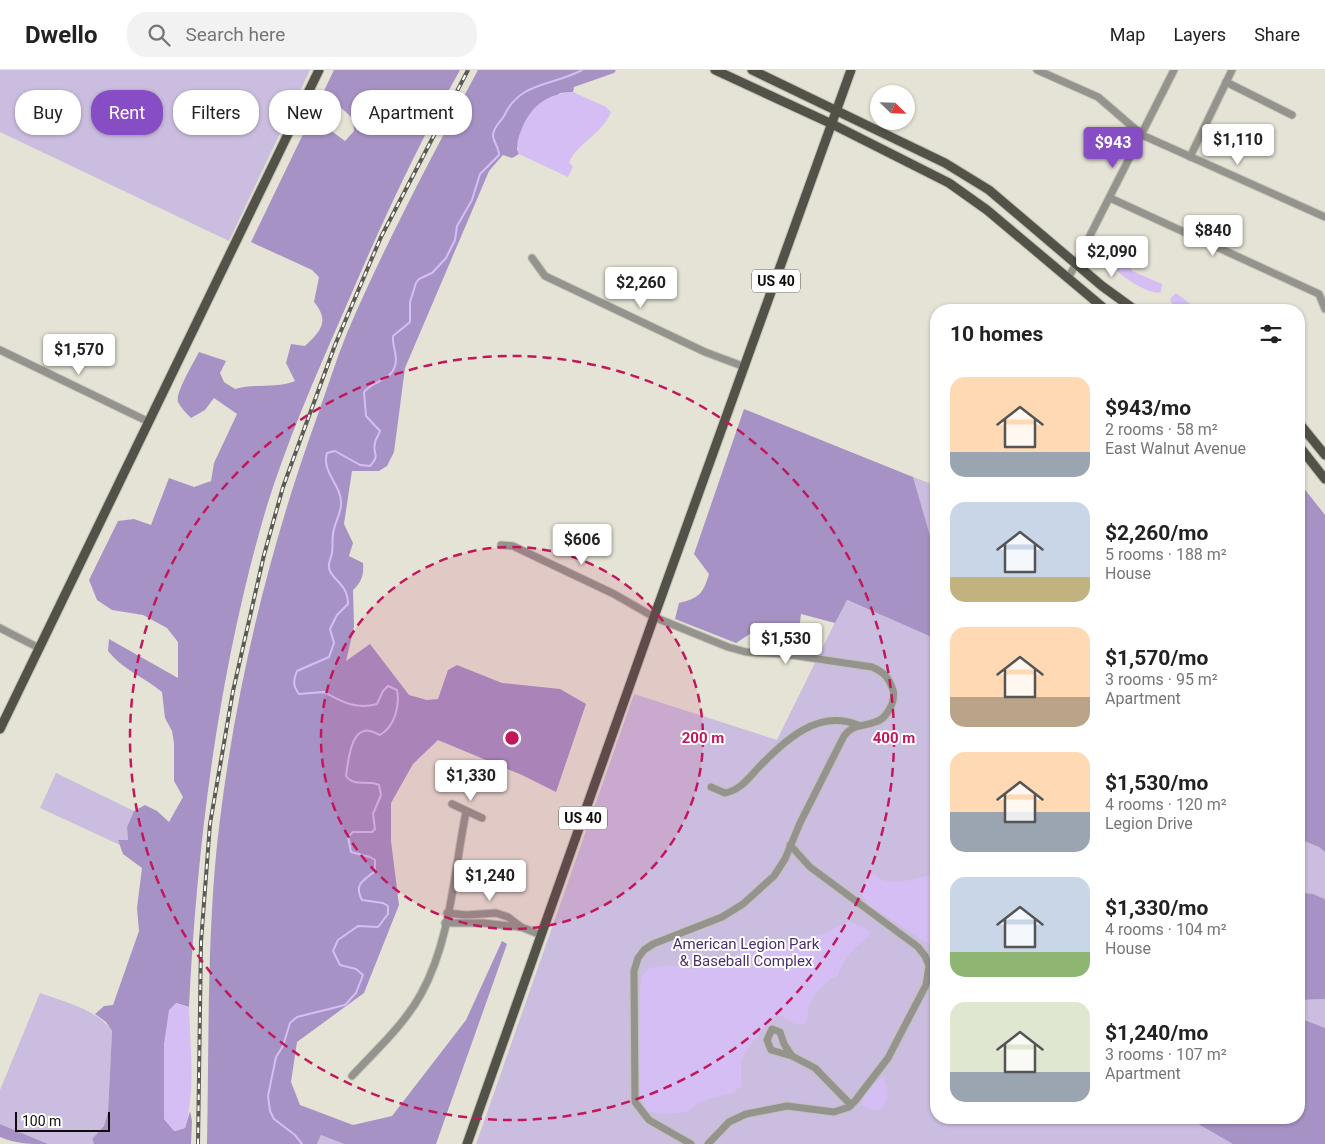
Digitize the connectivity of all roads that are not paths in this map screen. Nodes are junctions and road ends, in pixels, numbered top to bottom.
1 (319, 70) edge
2 (715, 70) edge
3 (752, 70) edge
4 (852, 70) edge
5 (1036, 70) edge
6 (1174, 70) edge
7 (1232, 70) edge
8 (1226, 82) junction
9 (837, 111) junction
10 (1292, 115) dead end
11 (832, 124) junction
12 (1142, 135) junction
13 (1190, 157) junction
14 (1110, 198) junction
15 (1325, 217) edge
16 (532, 258) dead end
17 (1077, 263) junction
18 (1069, 278) junction
19 (1099, 304) edge
20 (1127, 304) edge
21 (1325, 309) edge
22 (0, 350) edge
23 (745, 367) junction
24 (150, 422) junction
25 (1305, 430) edge
26 (1305, 454) edge
27 (1325, 455) edge
28 (1325, 479) edge
29 (501, 545) dead end
30 (654, 617) junction
31 (0, 628) edge
32 (40, 648) junction
33 (858, 725) junction
34 (0, 729) edge
35 (712, 787) dead end
36 (452, 804) dead end
37 (466, 812) junction
38 (482, 818) dead end
39 (790, 846) junction
40 (447, 913) junction
41 (445, 923) junction
42 (521, 927) junction
43 (541, 935) junction
44 (792, 1056) dead end
45 (352, 1076) dead end
46 (851, 1105) junction
47 (467, 1144) edge
48 (690, 1144) edge
49 (708, 1144) edge

1 - 24 main road
2 - 11 main road
3 - 9 main road
4 - 9 main road, US 40
5 - 12 street
6 - 12 street
7 - 8 street
8 - 10 street
8 - 13 street
9 - 11 main road, US 40
9 - 17 main road
11 - 18 main road
11 - 23 main road, US 40
12 - 13 street
12 - 14 street
13 - 15 street
14 - 17 street
14 - 21 street
16 - 23 street
17 - 18 street
17 - 20 main road
18 - 19 main road
22 - 24 street
23 - 30 main road, US 40
24 - 32 main road
25 - 27 main road
26 - 28 main road
29 - 30 street
30 - 33 street
30 - 43 main road, US 40
31 - 32 street
32 - 34 main road
33 - 35 street
33 - 39 street
36 - 37 street
37 - 38 street
37 - 40 street
39 - 46 street
39 - 48 street
40 - 41 street
40 - 42 street
41 - 42 street
41 - 45 street
42 - 43 street
43 - 47 main road, US 40
44 - 46 street
46 - 49 street

